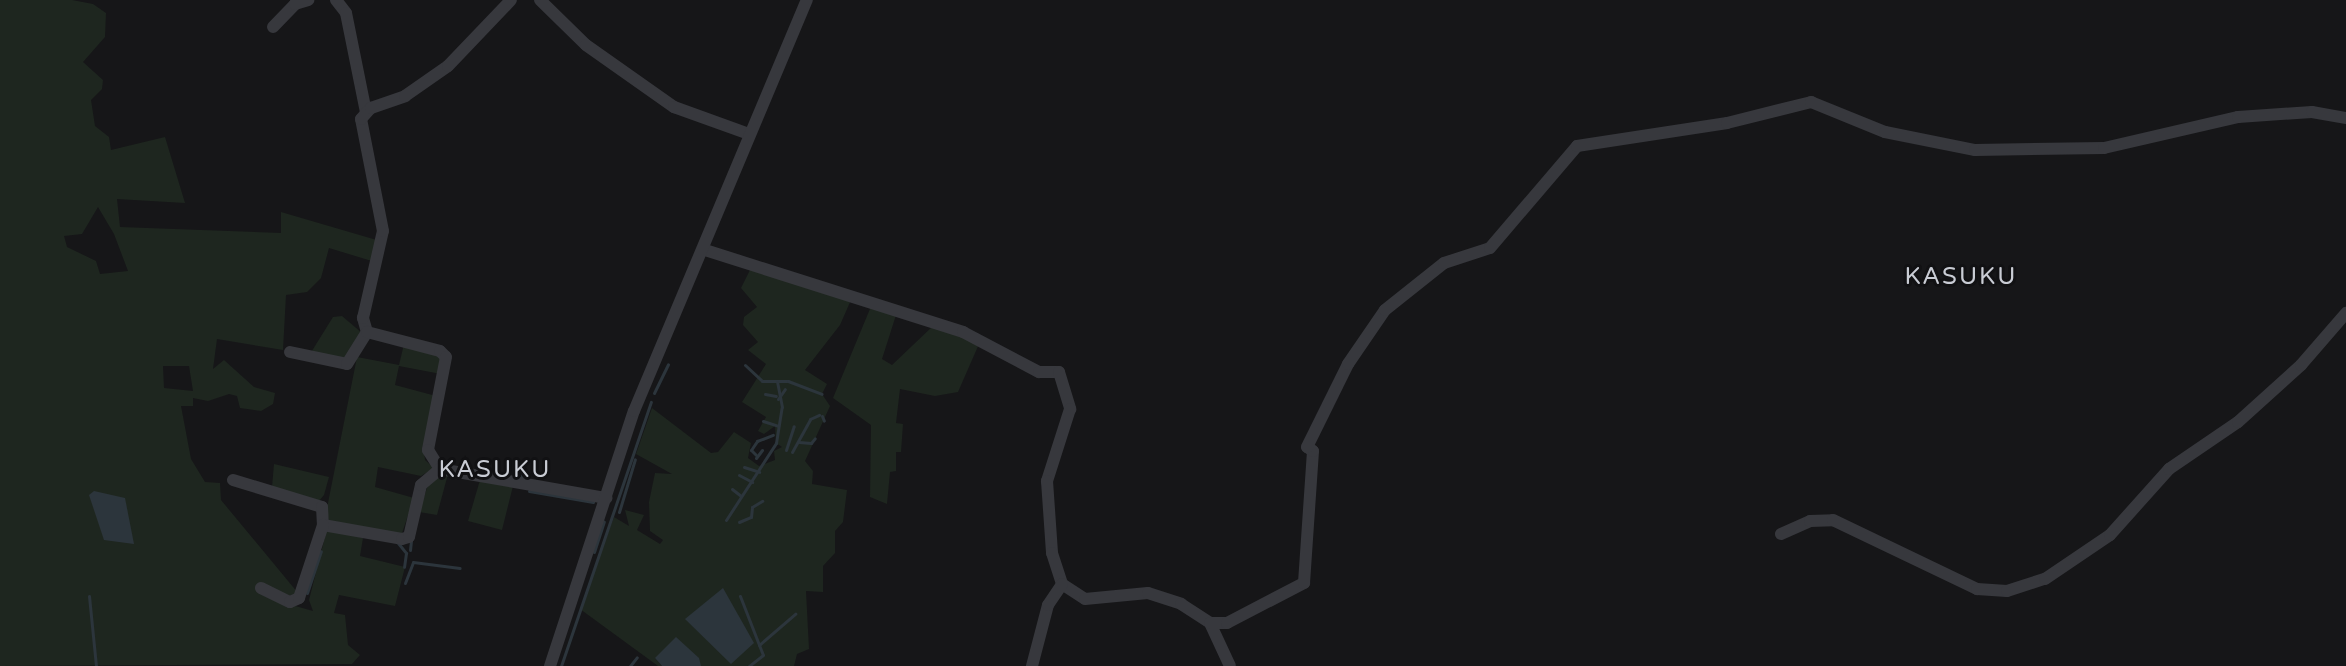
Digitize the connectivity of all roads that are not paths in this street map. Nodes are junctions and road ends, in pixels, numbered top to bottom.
1 (308, 0) edge
2 (336, 0) edge
3 (511, 0) edge
4 (540, 0) edge
5 (807, 0) edge
6 (273, 27) dead end
7 (366, 112) junction
8 (2346, 118) edge
9 (749, 134) junction
10 (705, 250) junction
11 (2346, 313) edge
12 (367, 332) junction
13 (290, 352) dead end
14 (440, 469) junction
15 (233, 480) dead end
16 (606, 498) junction
17 (323, 525) junction
18 (1781, 534) dead end
19 (1062, 584) junction
20 (261, 588) dead end
21 (1210, 623) junction
22 (1227, 623) junction
23 (1224, 647) junction
24 (550, 666) edge
25 (1032, 666) edge
26 (1230, 666) edge

1 - 6 street
2 - 7 street
3 - 7 street
4 - 9 street
5 - 9 street
7 - 12 street
8 - 22 street
9 - 10 street
10 - 16 street
10 - 19 street
11 - 18 street
12 - 13 street
12 - 14 street
14 - 16 street
14 - 17 street
15 - 17 street
16 - 24 street
17 - 20 street
19 - 21 street
19 - 25 street
21 - 22 street
21 - 23 street
22 - 23 street
23 - 26 street

